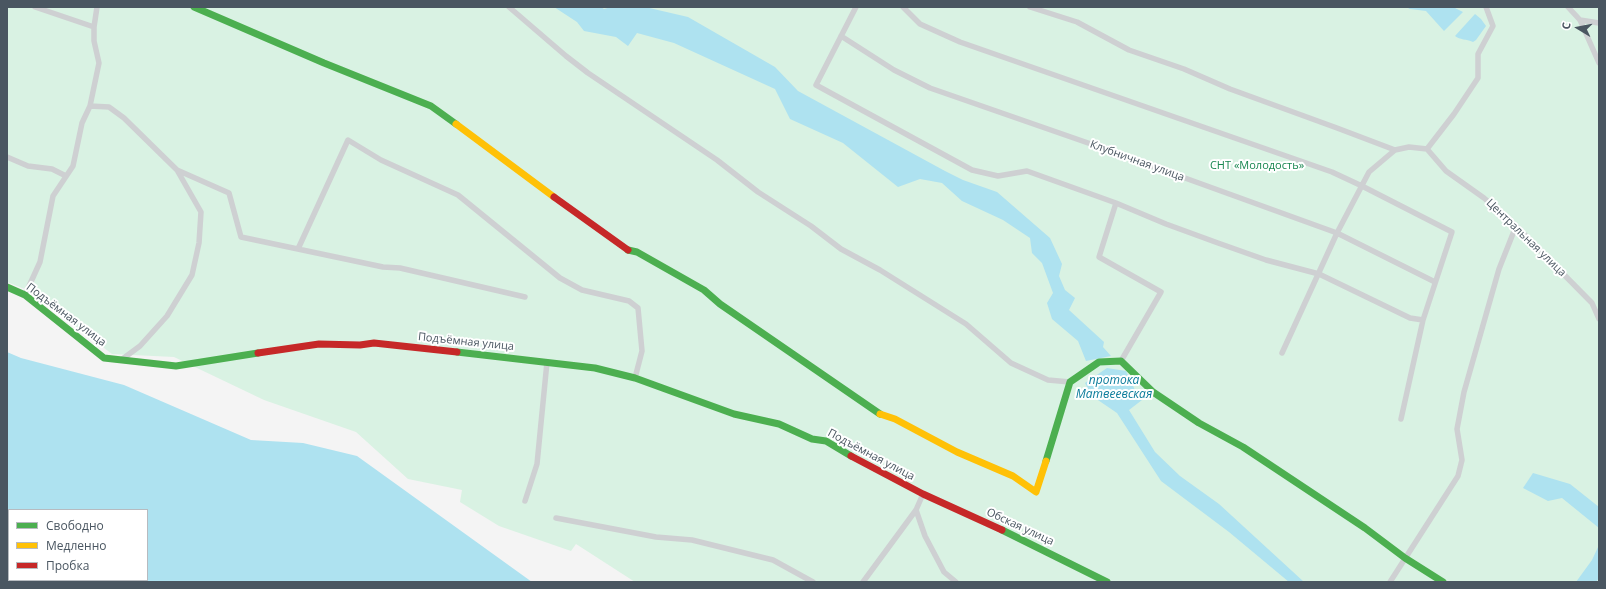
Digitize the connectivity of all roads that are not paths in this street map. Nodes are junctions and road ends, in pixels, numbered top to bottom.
1 (36, 7) edge
2 (98, 7) edge
3 (194, 7) edge
4 (509, 7) edge
5 (856, 7) edge
6 (903, 7) edge
7 (1030, 7) edge
8 (1486, 7) edge
9 (1568, 7) edge
10 (1580, 20) junction
11 (1599, 23) edge
12 (94, 27) junction
13 (841, 36) junction
14 (1599, 63) edge
15 (90, 106) junction
16 (1426, 149) junction
17 (1395, 150) junction
18 (7, 157) edge
19 (177, 170) junction
20 (66, 176) junction
21 (1362, 186) junction
22 (1116, 203) junction
23 (1516, 226) junction
24 (1338, 233) junction
25 (298, 249) junction
26 (1319, 274) junction
27 (1435, 282) junction
28 (7, 287) edge
29 (25, 295) junction
30 (525, 297) dead end
31 (1599, 319) edge
32 (1423, 320) junction
33 (1282, 353) dead end
34 (121, 360) junction
35 (1121, 361) junction
36 (547, 362) junction
37 (635, 378) junction
38 (1070, 382) junction
39 (1401, 419) dead end
40 (923, 494) junction
41 (525, 501) dead end
42 (916, 510) junction
43 (556, 518) dead end
44 (1405, 558) junction
45 (813, 582) edge
46 (863, 582) edge
47 (956, 582) edge
48 (1107, 582) edge
49 (1390, 582) edge
50 (1443, 582) edge

1 - 12 street
2 - 12 street
3 - 38 street
4 - 38 street
5 - 13 street
6 - 21 street
7 - 17 street
8 - 16 street
9 - 10 street
10 - 11 street
10 - 14 street
12 - 15 street
13 - 22 street
13 - 24 street, Клубничная улица
15 - 19 street
15 - 20 street
16 - 17 street
16 - 23 street, Центральная улица
17 - 21 street
18 - 20 street
19 - 25 street
19 - 34 street
20 - 29 street
21 - 24 street
21 - 27 street
22 - 26 street
22 - 35 street
23 - 31 street, Центральная улица
23 - 44 street
24 - 26 street
24 - 27 street, Клубничная улица
25 - 30 street
25 - 37 street
26 - 32 street
26 - 33 street
27 - 32 street
28 - 29 street, Подъёмная улица
29 - 34 street, Подъёмная улица
32 - 39 street
34 - 36 street, Подъёмная улица
35 - 38 street
35 - 44 street
36 - 37 street, Подъёмная улица
36 - 41 street
37 - 40 street, Подъёмная улица
40 - 42 street
40 - 48 street, Обская улица
42 - 46 street
42 - 47 street
43 - 45 street
44 - 49 street
44 - 50 street

